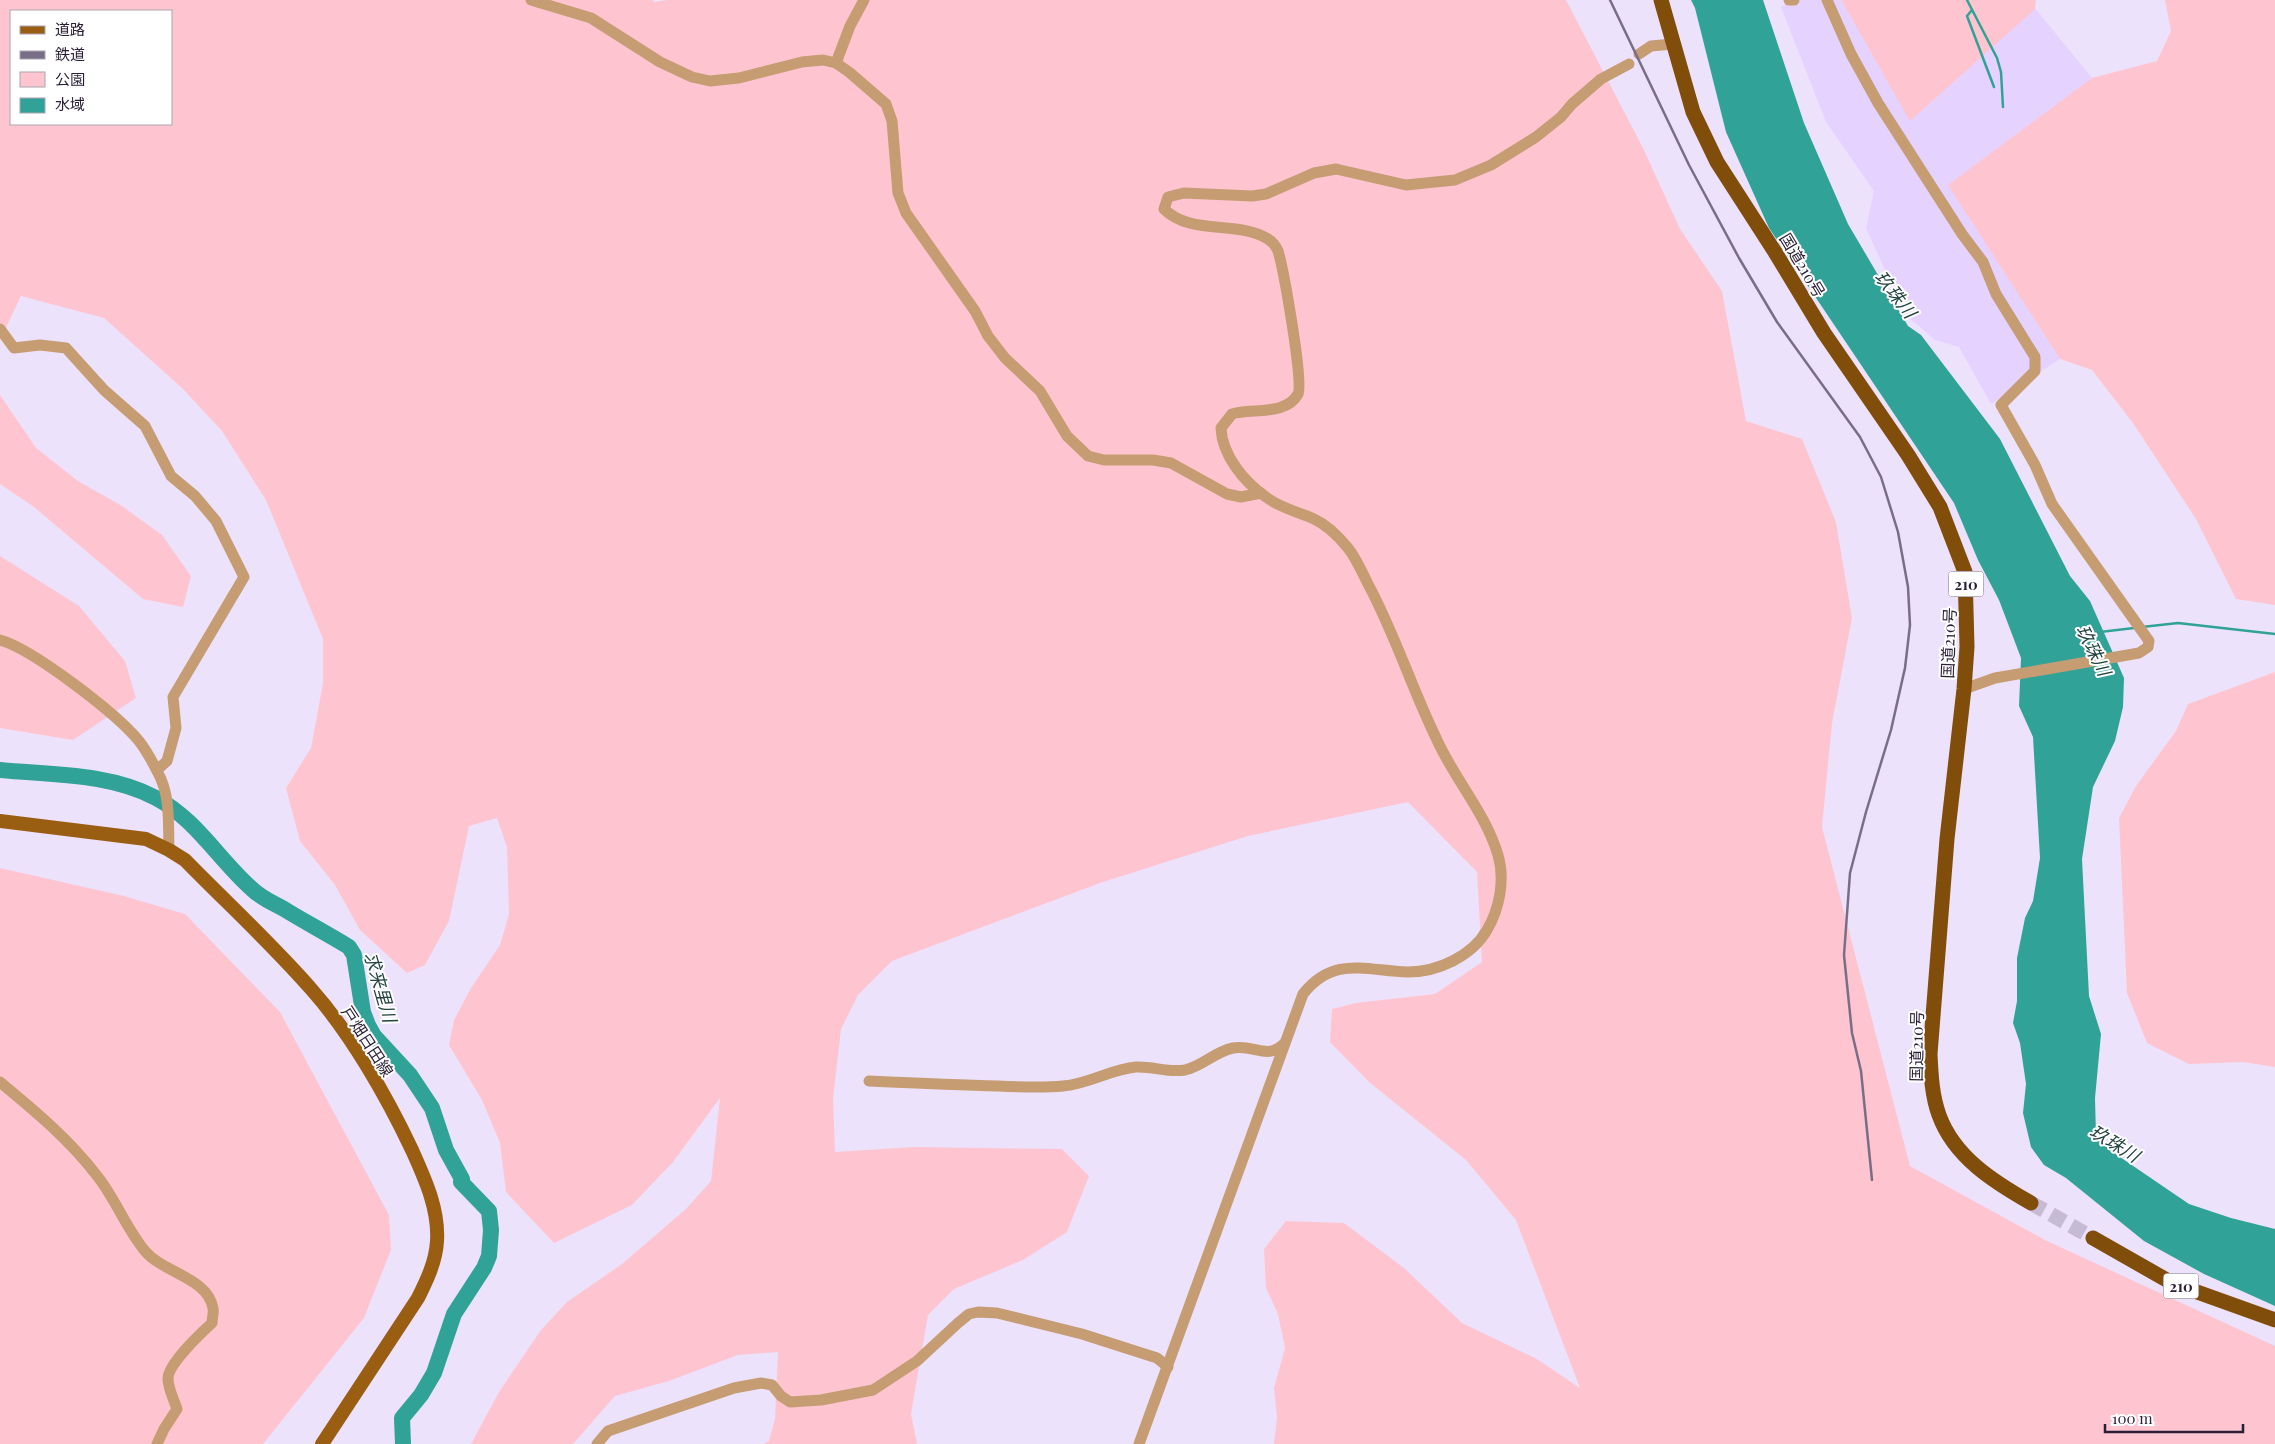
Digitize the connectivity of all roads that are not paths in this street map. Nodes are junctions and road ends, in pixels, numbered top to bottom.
1 (531, 0) edge
2 (864, 0) edge
3 (1661, 0) edge
4 (1789, 0) edge
5 (1794, 0) edge
6 (1827, 0) edge
7 (1674, 44) junction
8 (1639, 54) dead end
9 (836, 63) junction
10 (1629, 64) dead end
11 (0, 329) edge
12 (1261, 493) junction
13 (0, 640) edge
14 (1964, 689) junction
15 (157, 770) junction
16 (0, 821) edge
17 (169, 850) junction
18 (1286, 1042) junction
19 (869, 1081) dead end
20 (0, 1082) edge
21 (2031, 1203) tunnel mouth
22 (2093, 1238) tunnel mouth
23 (2275, 1320) edge
24 (1168, 1367) junction
25 (157, 1444) edge
26 (320, 1444) edge
27 (597, 1444) edge
28 (1139, 1444) edge

1 - 9 street
2 - 9 street
3 - 7 highway, 国道210号 / 210
4 - 5 street
6 - 14 street
7 - 8 street
7 - 14 highway, 国道210号 / 210
9 - 12 street
10 - 12 street
11 - 15 street
12 - 18 street
13 - 15 street
14 - 21 highway, 国道210号 / 210
15 - 17 street
16 - 17 main road, 戸畑日田線
17 - 26 main road, 戸畑日田線
18 - 19 street
18 - 24 street
20 - 25 street
22 - 23 highway, 210
24 - 27 street
24 - 28 street

